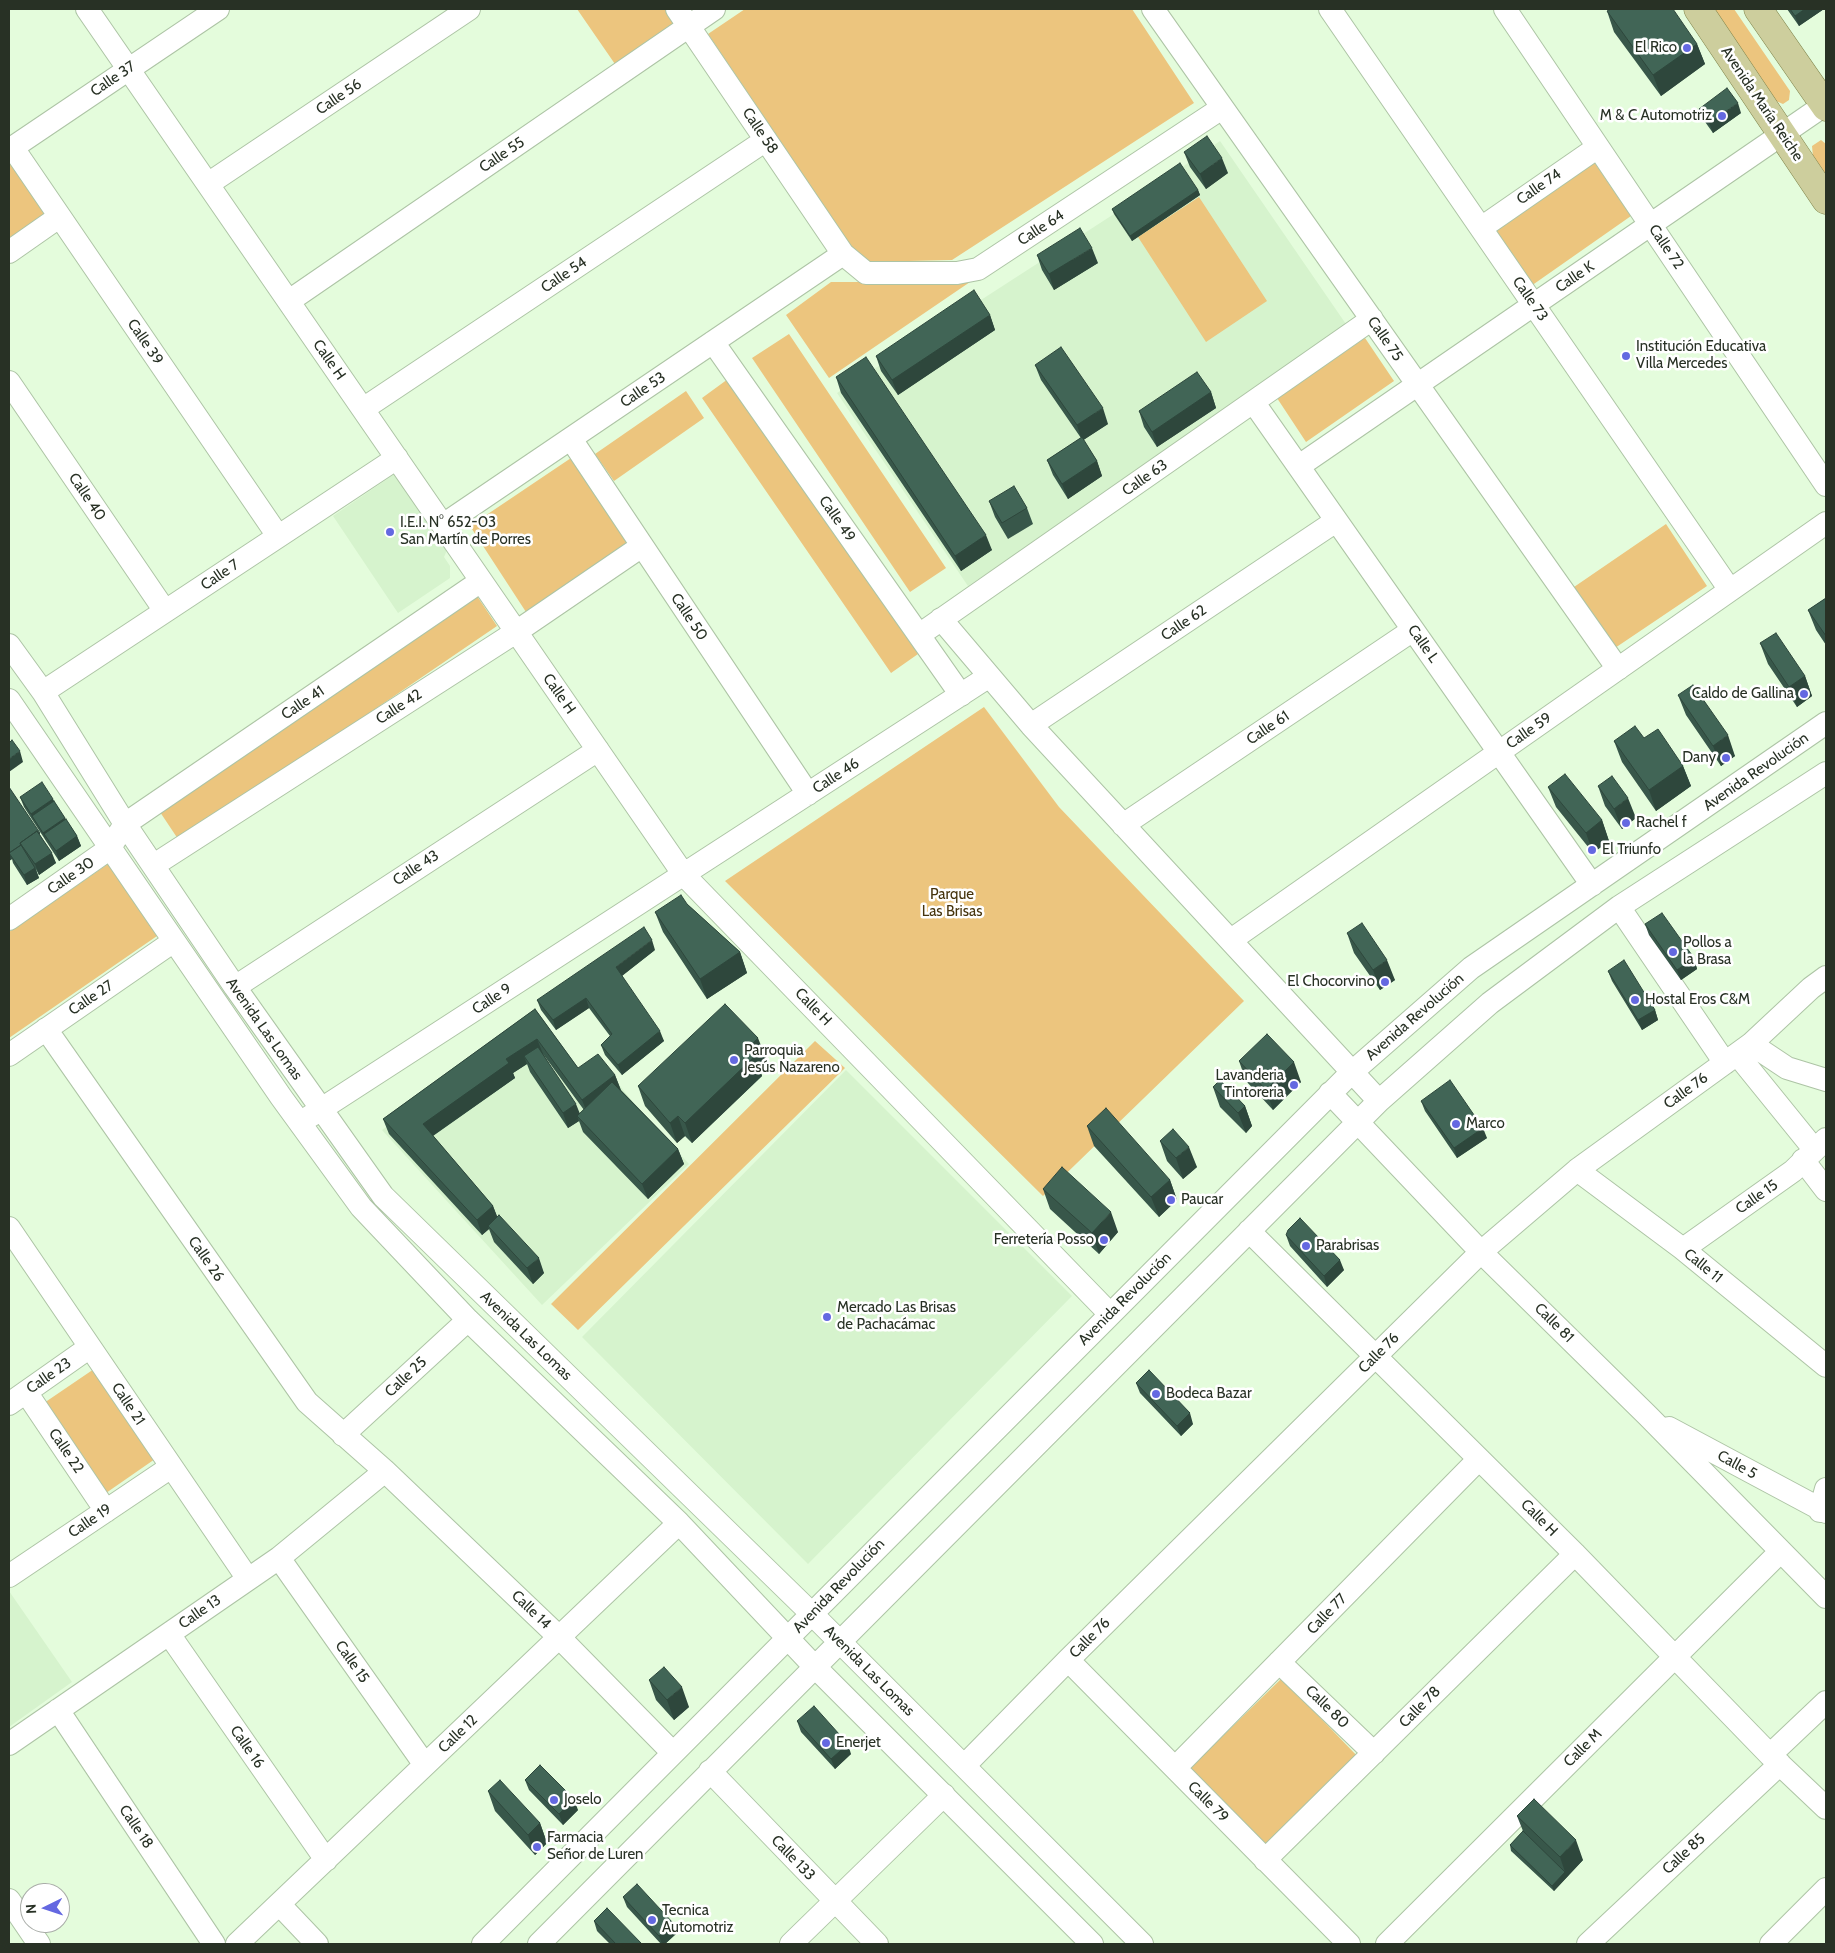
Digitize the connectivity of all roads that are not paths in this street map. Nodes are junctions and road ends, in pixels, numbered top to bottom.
1 (87, 9) edge
2 (218, 9) edge
3 (469, 9) edge
4 (714, 9) edge
5 (1153, 9) edge
6 (1330, 9) edge
7 (1505, 9) edge
8 (1698, 9) edge
9 (1758, 9) edge
10 (683, 18) edge
11 (128, 69) junction
12 (1826, 106) edge
13 (1222, 108) junction
14 (1782, 135) junction
15 (766, 140) junction
16 (1598, 146) junction
17 (11, 149) edge
18 (208, 184) junction
19 (1826, 200) edge
20 (59, 217) junction
21 (1651, 225) junction
22 (1481, 228) junction
23 (9, 252) edge
24 (842, 254) junction
25 (289, 302) junction
26 (1534, 305) junction
27 (1372, 319) junction
28 (713, 342) junction
29 (9, 382) edge
30 (1418, 385) junction
31 (1254, 403) junction
32 (363, 409) junction
33 (571, 439) junction
34 (396, 458) junction
35 (1299, 466) junction
36 (1826, 485) edge
37 (1336, 521) junction
38 (1826, 523) edge
39 (443, 525) junction
40 (278, 536) junction
41 (642, 546) junction
42 (481, 581) junction
43 (1730, 590) junction
44 (165, 611) junction
45 (941, 619) junction
46 (1414, 630) junction
47 (516, 632) junction
48 (918, 635) junction
49 (9, 644) edge
50 (1618, 668) junction
51 (988, 677) junction
52 (42, 692) junction
53 (961, 695) junction
54 (9, 700) edge
55 (1826, 723) edge
56 (1031, 726) junction
57 (598, 750) junction
58 (1499, 752) junction
59 (1826, 773) edge
60 (808, 794) junction
61 (126, 824) junction
62 (1123, 825) junction
63 (109, 849) junction
64 (154, 865) junction
65 (684, 875) junction
66 (1592, 885) junction
67 (1619, 908) junction
68 (9, 919) edge
69 (1231, 940) junction
70 (174, 941) junction
71 (1826, 977) edge
72 (235, 987) junction
73 (46, 1029) junction
74 (1738, 1053) junction
75 (9, 1054) edge
76 (1351, 1073) junction
77 (1826, 1080) edge
78 (1330, 1093) junction
79 (1379, 1101) junction
80 (320, 1110) junction
81 (1358, 1121) junction
82 (300, 1123) junction
83 (1814, 1149) edge
84 (1577, 1170) junction
85 (1826, 1190) edge
86 (1249, 1232) junction
87 (10, 1233) edge
88 (1683, 1249) junction
89 (1481, 1252) junction
90 (1110, 1314) junction
91 (468, 1320) junction
92 (90, 1347) junction
93 (1374, 1357) junction
94 (1826, 1366) edge
95 (17, 1398) edge
96 (1648, 1416) junction
97 (343, 1435) junction
98 (1479, 1459) junction
99 (171, 1467) junction
100 (385, 1471) junction
101 (1826, 1489) edge
102 (106, 1511) junction
103 (1823, 1512) edge
104 (679, 1523) junction
105 (1780, 1552) junction
106 (1575, 1554) junction
107 (280, 1558) junction
108 (9, 1576) edge
109 (248, 1579) junction
110 (1826, 1597) edge
111 (810, 1613) junction
112 (169, 1634) junction
113 (559, 1637) junction
114 (788, 1638) junction
115 (839, 1642) junction
116 (1676, 1656) junction
117 (1068, 1660) junction
118 (1280, 1662) junction
119 (814, 1666) junction
120 (1826, 1702) edge
121 (58, 1710) junction
122 (9, 1744) edge
123 (673, 1753) junction
124 (1374, 1753) junction
125 (1775, 1759) junction
126 (425, 1765) junction
127 (964, 1766) junction
128 (1175, 1768) junction
129 (710, 1772) junction
130 (944, 1795) junction
131 (1826, 1808) edge
132 (326, 1860) junction
133 (1265, 1860) junction
134 (1826, 1888) edge
135 (9, 1900) edge
136 (835, 1901) junction
137 (279, 1904) junction
138 (33, 1942) edge
139 (214, 1944) edge
140 (237, 1944) edge
141 (317, 1944) edge
142 (482, 1944) edge
143 (539, 1944) edge
144 (791, 1944) edge
145 (877, 1944) edge
146 (1092, 1944) edge
147 (1142, 1944) edge
148 (1349, 1944) edge
149 (1387, 1944) edge
150 (1588, 1944) edge
151 (1771, 1944) edge

1 - 11 street, Calle H
2 - 11 street, Calle 37
3 - 18 street, Calle 56
4 - 10 street, Calle 55
5 - 13 street, Calle 75
6 - 22 street, Calle 73
7 - 16 street, Calle 72
8 - 14 main road, Avenida María Reiche
9 - 12 main road
10 - 15 street, Calle 58
10 - 25 street, Calle 55
11 - 17 street, Calle 37
11 - 18 street, Calle H
12 - 14 street, Calle K
13 - 24 street, Calle 64
13 - 27 street, Calle 75
14 - 19 main road, Avenida María Reiche
14 - 21 street, Calle K
15 - 24 street, Calle 58
15 - 32 street, Calle 54
16 - 21 street, Calle 72
16 - 22 street, Calle 74
17 - 20 street, Calle 39
18 - 25 street, Calle H
20 - 23 street
20 - 40 street, Calle 39
21 - 26 street, Calle K
21 - 36 street, Calle 72
22 - 26 street, Calle 73
24 - 28 street, Calle 53
25 - 32 street, Calle H
26 - 30 street, Calle K
26 - 43 street, Calle 73
27 - 30 street, Calle 75
27 - 31 street, Calle 63
28 - 33 street, Calle 53
28 - 48 street, Calle 49
29 - 44 street, Calle 40
30 - 35 street, Calle K
30 - 50 street, Calle 75
31 - 35 street, Calle L
31 - 45 street, Calle 63
32 - 34 street, Calle H
33 - 39 street, Calle 53
33 - 41 street, Calle 50
34 - 39 street, Calle H
34 - 40 street, Calle 7
35 - 37 street, Calle L
37 - 46 street, Calle L
37 - 56 street, Calle 62
38 - 43 street, Calle 59
39 - 42 street, Calle H
40 - 44 street, Calle 7
41 - 47 street, Calle 42
41 - 60 street, Calle 50
42 - 47 street, Calle H
42 - 61 street, Calle 41
43 - 50 street, Calle 59
44 - 52 street, Calle 7
45 - 48 street, Calle 63
45 - 51 street
46 - 58 street, Calle L
46 - 62 street, Calle 61
47 - 57 street, Calle H
47 - 64 street, Calle 42
48 - 53 street, Calle 49
49 - 52 street, Avenida Las Lomas
50 - 58 street, Calle 59
51 - 53 street, Calle 46
51 - 56 street
52 - 61 street, Avenida Las Lomas
53 - 60 street, Calle 46
54 - 63 street, Avenida Las Lomas
55 - 66 street, Avenida Revolución
56 - 62 street
57 - 65 street, Calle H
57 - 72 street, Calle 43
58 - 66 street, Calle L
58 - 69 street, Calle 59
59 - 67 street
60 - 65 street, Calle 46
61 - 63 street, Calle 30
61 - 64 street, Avenida Las Lomas
62 - 69 street
63 - 68 street, Calle 30
63 - 70 street, Avenida Las Lomas
64 - 72 street, Avenida Las Lomas
65 - 80 street, Calle 9
65 - 90 street, Calle H
66 - 76 street, Avenida Revolución
67 - 74 street
67 - 79 street
69 - 76 street
70 - 73 street, Calle 27
70 - 82 street, Avenida Las Lomas
71 - 74 street, Calle 76
72 - 80 street, Avenida Las Lomas
73 - 75 street, Calle 27
73 - 97 street, Calle 26
74 - 77 street
74 - 83 street
74 - 84 street, Calle 76
76 - 78 street, Avenida Revolución
76 - 79 street
78 - 81 street, Calle 81
78 - 90 street, Avenida Revolución
79 - 81 street
80 - 82 street, Calle 9
80 - 111 street, Avenida Las Lomas
81 - 86 street
81 - 89 street, Calle 81
82 - 91 street, Avenida Las Lomas
83 - 85 street
83 - 88 street, Calle 15
84 - 88 street, Calle 11
84 - 89 street, Calle 76
86 - 93 street, Calle H
86 - 115 street
87 - 92 street, Calle 21
88 - 94 street, Calle 11
89 - 93 street, Calle 76
89 - 96 street, Calle 81
90 - 111 street, Avenida Revolución
91 - 97 street, Calle 25
91 - 104 street, Avenida Las Lomas
92 - 95 street, Calle 23
92 - 99 street, Calle 21
93 - 98 street, Calle H
93 - 117 street, Calle 76
95 - 102 street, Calle 22
96 - 103 street, Calle 5
96 - 105 street, Calle 81
97 - 100 street, Calle 26
98 - 106 street, Calle H
98 - 118 street, Calle 77
99 - 102 street, Calle 19
99 - 109 street, Calle 21
100 - 107 street, Calle 13
100 - 113 street, Calle 14
101 - 103 street
102 - 108 street, Calle 19
104 - 113 street, Calle 12
104 - 114 street, Avenida Las Lomas
105 - 110 street, Calle 81
105 - 116 street, Calle M
106 - 116 street, Calle H
106 - 124 street, Calle 78
107 - 109 street, Calle 13
107 - 126 street, Calle 15
109 - 112 street, Calle 13
111 - 114 street, Avenida Revolución
111 - 115 street, Avenida Las Lomas
112 - 121 street, Calle 13
112 - 132 street, Calle 16
113 - 123 street, Calle 14
113 - 126 street, Calle 12
114 - 119 street, Avenida Las Lomas
114 - 123 street, Avenida Revolución
115 - 119 street
115 - 127 street, Avenida Las Lomas
116 - 125 street, Calle H
116 - 149 street, Calle M
117 - 127 street, Calle 76
117 - 128 street, Calle 79
118 - 124 street, Calle 80
118 - 128 street, Calle 77
119 - 129 street
119 - 130 street, Avenida Las Lomas
120 - 125 street, Calle 85
121 - 122 street, Calle 13
121 - 139 street, Calle 18
123 - 142 street, Avenida Revolución
124 - 133 street, Calle 78
125 - 131 street, Calle H
125 - 150 street, Calle 85
126 - 132 street, Calle 12
127 - 147 street, Avenida Las Lomas
128 - 133 street, Calle 79
129 - 136 street, Calle 133
129 - 143 street
130 - 136 street
130 - 146 street, Avenida Las Lomas
132 - 137 street, Calle 12
133 - 148 street, Calle 79
134 - 151 street
135 - 138 street
136 - 144 street
136 - 145 street, Calle 133
137 - 140 street, Calle 12
137 - 141 street

